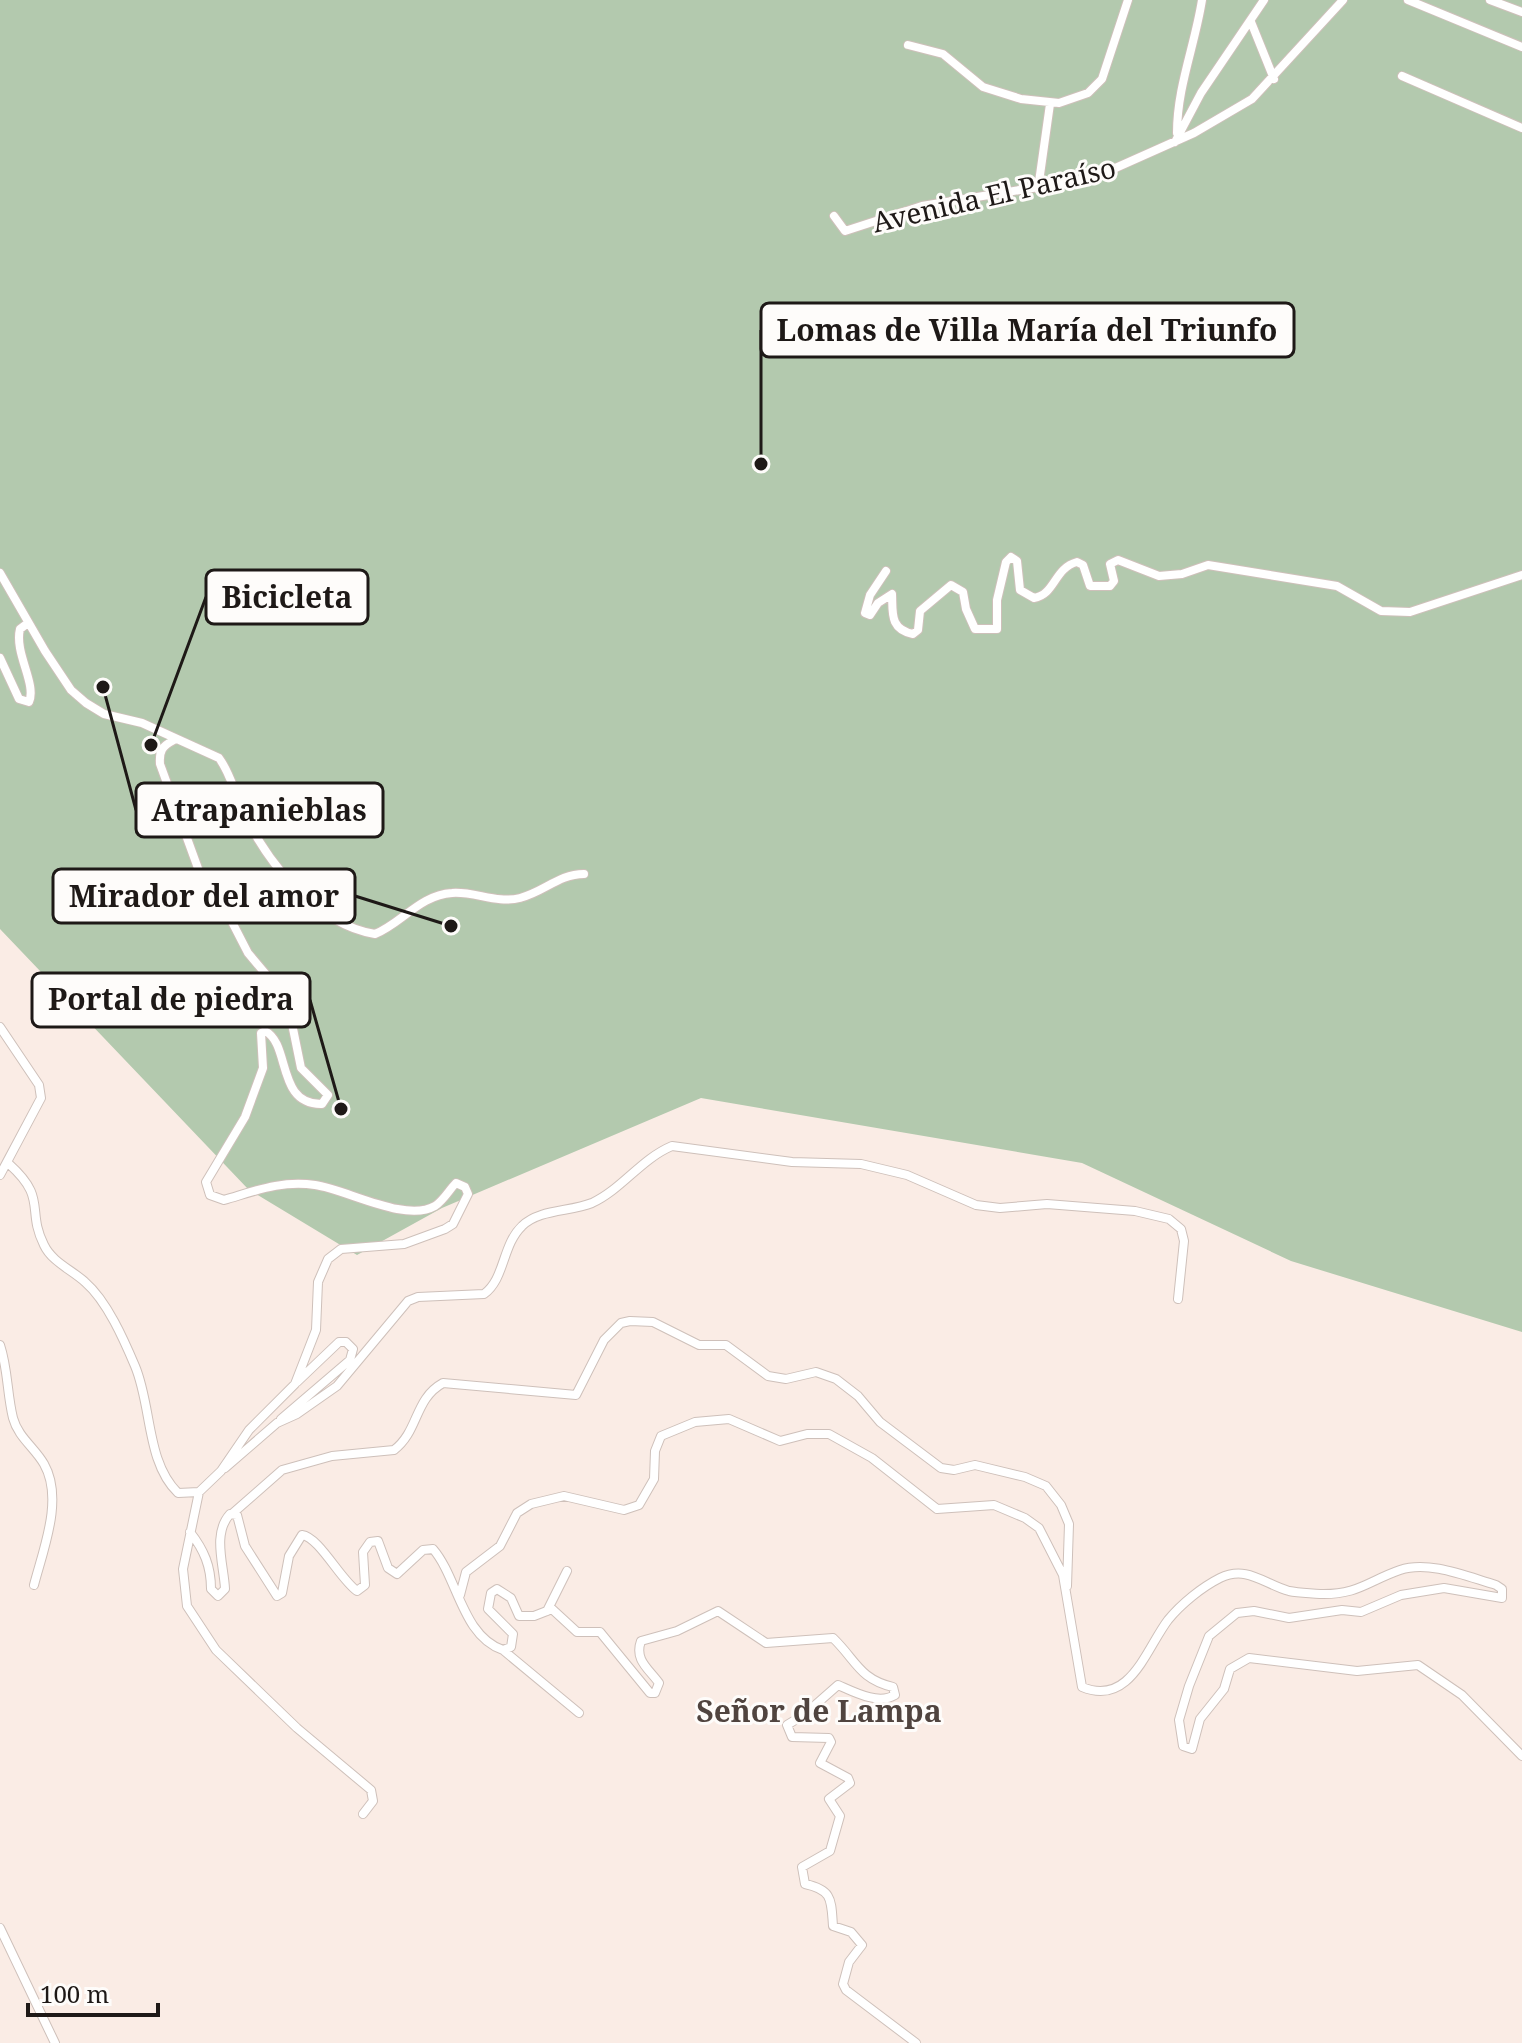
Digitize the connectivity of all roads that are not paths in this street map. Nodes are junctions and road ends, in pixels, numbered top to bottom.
1 (1128, 0) edge
2 (1202, 0) edge
3 (1264, 0) edge
4 (1343, 0) edge
5 (1408, 0) edge
6 (1490, 0) edge
7 (1522, 12) edge
8 (1251, 22) junction
9 (908, 45) dead end
10 (1522, 47) edge
11 (1402, 76) dead end
12 (1274, 79) junction
13 (1050, 104) junction
14 (1522, 128) edge
15 (1176, 138) junction
16 (1038, 189) junction
17 (834, 216) dead end
18 (886, 571) dead end
19 (0, 573) edge
20 (1522, 575) edge
21 (28, 623) junction
22 (0, 658) edge
23 (174, 740) junction
24 (584, 874) dead end
25 (0, 1027) edge
26 (9, 1164) junction
27 (0, 1175) edge
28 (1178, 1299) dead end
29 (0, 1345) edge
30 (295, 1384) junction
31 (277, 1423) junction
32 (221, 1471) junction
33 (199, 1492) junction
34 (233, 1513) junction
35 (190, 1532) junction
36 (567, 1571) dead end
37 (34, 1585) dead end
38 (1066, 1591) junction
39 (460, 1595) junction
40 (547, 1611) junction
41 (503, 1650) junction
42 (579, 1713) dead end
43 (1522, 1756) edge
44 (363, 1814) dead end
45 (0, 1928) edge
46 (55, 2043) edge
47 (916, 2043) edge

1 - 13 street
2 - 15 street
3 - 8 street
4 - 12 street, Avenida El Paraíso
5 - 10 street
6 - 7 street
8 - 12 street
8 - 15 street
9 - 13 street
11 - 14 street
12 - 15 street, Avenida El Paraíso
13 - 16 street
15 - 16 street, Avenida El Paraíso
16 - 17 street, Avenida El Paraíso
18 - 20 street
19 - 21 street
21 - 22 street
21 - 23 street
23 - 24 street
23 - 30 street
25 - 26 street
26 - 27 street
26 - 33 street
28 - 31 street
29 - 37 street
30 - 31 street
30 - 32 street
31 - 32 street
32 - 33 street
33 - 35 street
34 - 35 street
34 - 38 street
34 - 39 street
35 - 44 street
36 - 40 street
38 - 39 street
38 - 43 street
39 - 41 street
40 - 41 street
40 - 47 street
41 - 42 street
45 - 46 street

